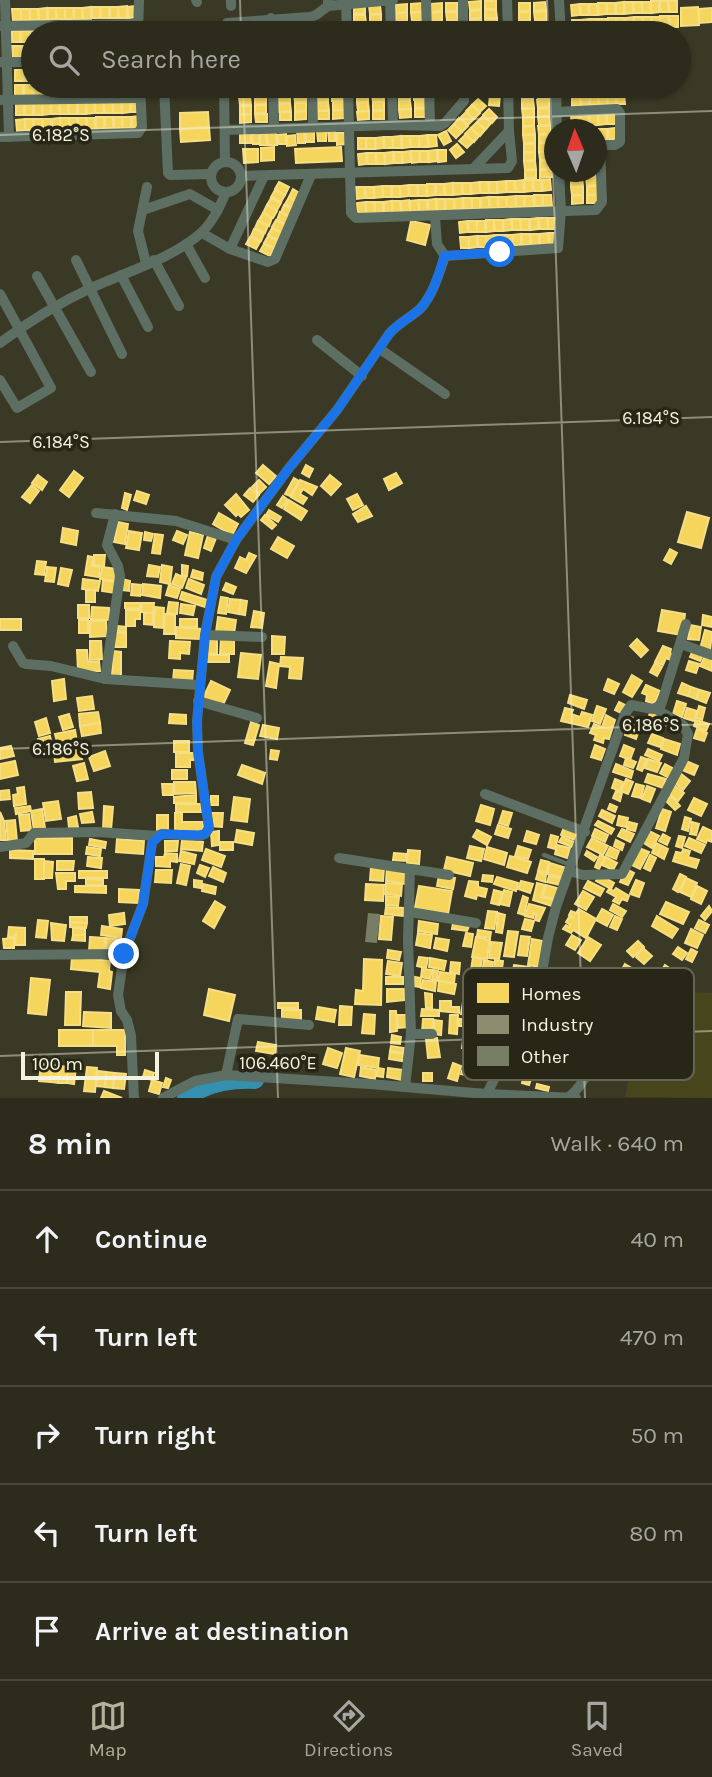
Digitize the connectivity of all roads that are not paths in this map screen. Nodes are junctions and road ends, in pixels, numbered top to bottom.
1 (5, 0) edge
2 (139, 0) edge
3 (392, 0) edge
4 (426, 0) edge
5 (463, 0) edge
6 (507, 0) edge
7 (559, 0) edge
8 (328, 3) edge
9 (346, 3) junction
10 (310, 17) junction
11 (271, 18) junction
12 (138, 21) edge
13 (245, 21) edge
14 (271, 21) edge
15 (310, 21) edge
16 (347, 21) edge
17 (391, 21) edge
18 (427, 21) edge
19 (463, 21) edge
20 (508, 21) edge
21 (560, 21) edge
22 (3, 26) edge
23 (21, 26) edge
24 (3, 62) edge
25 (21, 62) edge
26 (140, 98) joint
27 (164, 98) edge
28 (225, 98) edge
29 (273, 98) edge
30 (312, 98) edge
31 (348, 98) edge
32 (392, 98) edge
33 (429, 98) edge
34 (464, 98) edge
35 (509, 98) edge
36 (556, 98) edge
37 (4, 100) edge
38 (557, 112) junction
39 (557, 119) edge
40 (393, 125) junction
41 (430, 125) junction
42 (349, 126) junction
43 (313, 127) junction
44 (274, 128) junction
45 (226, 130) junction
46 (509, 131) junction
47 (4, 137) edge
48 (607, 145) edge
49 (225, 162) junction
50 (474, 168) junction
51 (351, 172) junction
52 (211, 174) junction
53 (311, 175) junction
54 (241, 176) junction
55 (264, 176) junction
56 (560, 182) edge
57 (601, 182) edge
58 (148, 187) dead end
59 (226, 192) junction
60 (143, 210) junction
61 (218, 211) junction
62 (561, 211) junction
63 (435, 217) junction
64 (202, 233) junction
65 (186, 244) junction
66 (230, 249) junction
67 (444, 256) junction
68 (76, 260) dead end
69 (150, 262) junction
70 (121, 275) junction
71 (37, 276) dead end
72 (205, 278) dead end
73 (90, 289) junction
74 (0, 294) edge
75 (179, 306) dead end
76 (54, 308) junction
77 (148, 327) dead end
78 (20, 328) junction
79 (317, 340) dead end
80 (0, 343) edge
81 (380, 349) junction
82 (122, 354) dead end
83 (90, 372) dead end
84 (362, 376) junction
85 (0, 380) edge
86 (445, 394) dead end
87 (96, 513) dead end
88 (114, 514) junction
89 (236, 540) junction
90 (686, 624) dead end
91 (205, 635) junction
92 (262, 637) dead end
93 (681, 644) junction
94 (13, 646) dead end
95 (712, 655) edge
96 (105, 679) junction
97 (199, 685) junction
98 (198, 701) junction
99 (656, 709) junction
100 (257, 718) dead end
101 (485, 794) dead end
102 (585, 832) junction
103 (157, 836) junction
104 (0, 847) edge
105 (544, 855) dead end
106 (339, 858) dead end
107 (570, 868) junction
108 (410, 869) junction
109 (449, 875) dead end
110 (410, 912) junction
111 (476, 923) dead end
112 (0, 954) edge
113 (124, 954) junction
114 (543, 968) edge
115 (309, 1025) dead end
116 (411, 1034) junction
117 (432, 1034) dead end
118 (226, 1075) junction
119 (494, 1080) edge
120 (585, 1080) edge
121 (405, 1087) junction
122 (486, 1096) edge
123 (569, 1097) edge
124 (134, 1098) edge
125 (163, 1098) edge
126 (576, 1098) edge

1 - 22 street
2 - 12 street
3 - 9 street
3 - 17 street
4 - 18 street
5 - 19 street
6 - 20 street
7 - 21 street
8 - 9 street
8 - 10 street
9 - 16 street
10 - 11 street
10 - 15 street
11 - 13 street
11 - 14 street
22 - 23 street
22 - 24 street
24 - 25 street
24 - 37 street
26 - 37 street
26 - 47 street
27 - 52 street
28 - 45 street
29 - 44 street
30 - 43 street
31 - 42 street
32 - 40 street
33 - 41 street
34 - 41 street
35 - 46 street
36 - 38 street
37 - 47 street
38 - 39 street
38 - 48 street
40 - 41 street
40 - 42 street
42 - 43 street
42 - 51 street
43 - 44 street
44 - 45 street
45 - 49 street
46 - 50 street
46 - 50 street
49 - 52 street
49 - 54 street
50 - 51 street
51 - 53 street
51 - 63 street
52 - 59 street
53 - 55 street
53 - 66 street
54 - 55 street
54 - 59 street
55 - 66 street
56 - 62 street
57 - 62 street
58 - 60 street
59 - 61 street
60 - 61 street
60 - 69 street
61 - 64 street
62 - 63 street
62 - 67 street
63 - 67 street
64 - 65 street
64 - 66 street
65 - 69 street
65 - 72 street
67 - 81 street
68 - 73 street
69 - 70 street
69 - 75 street
70 - 73 street
70 - 77 street
71 - 76 street
73 - 76 street
73 - 82 street
74 - 78 street
76 - 78 street
76 - 83 street
78 - 80 street
78 - 85 street
79 - 84 street
81 - 84 street
81 - 86 street
84 - 89 street
87 - 88 street
88 - 89 street
88 - 96 street
89 - 91 street
90 - 93 street
91 - 92 street
91 - 97 street
93 - 95 street
93 - 99 street
94 - 96 street
96 - 97 street
97 - 98 street
98 - 100 street
98 - 103 street
99 - 102 street
99 - 107 street
101 - 102 street
102 - 107 street
103 - 104 street
103 - 113 street
105 - 107 lane
106 - 108 street
107 - 114 street
108 - 109 street
108 - 110 street
110 - 111 street
110 - 116 street
112 - 113 street
113 - 124 street
115 - 118 street
116 - 117 street
116 - 121 street
118 - 121 street
118 - 125 street
119 - 122 street
120 - 123 street
121 - 122 street
122 - 123 street
123 - 126 street

